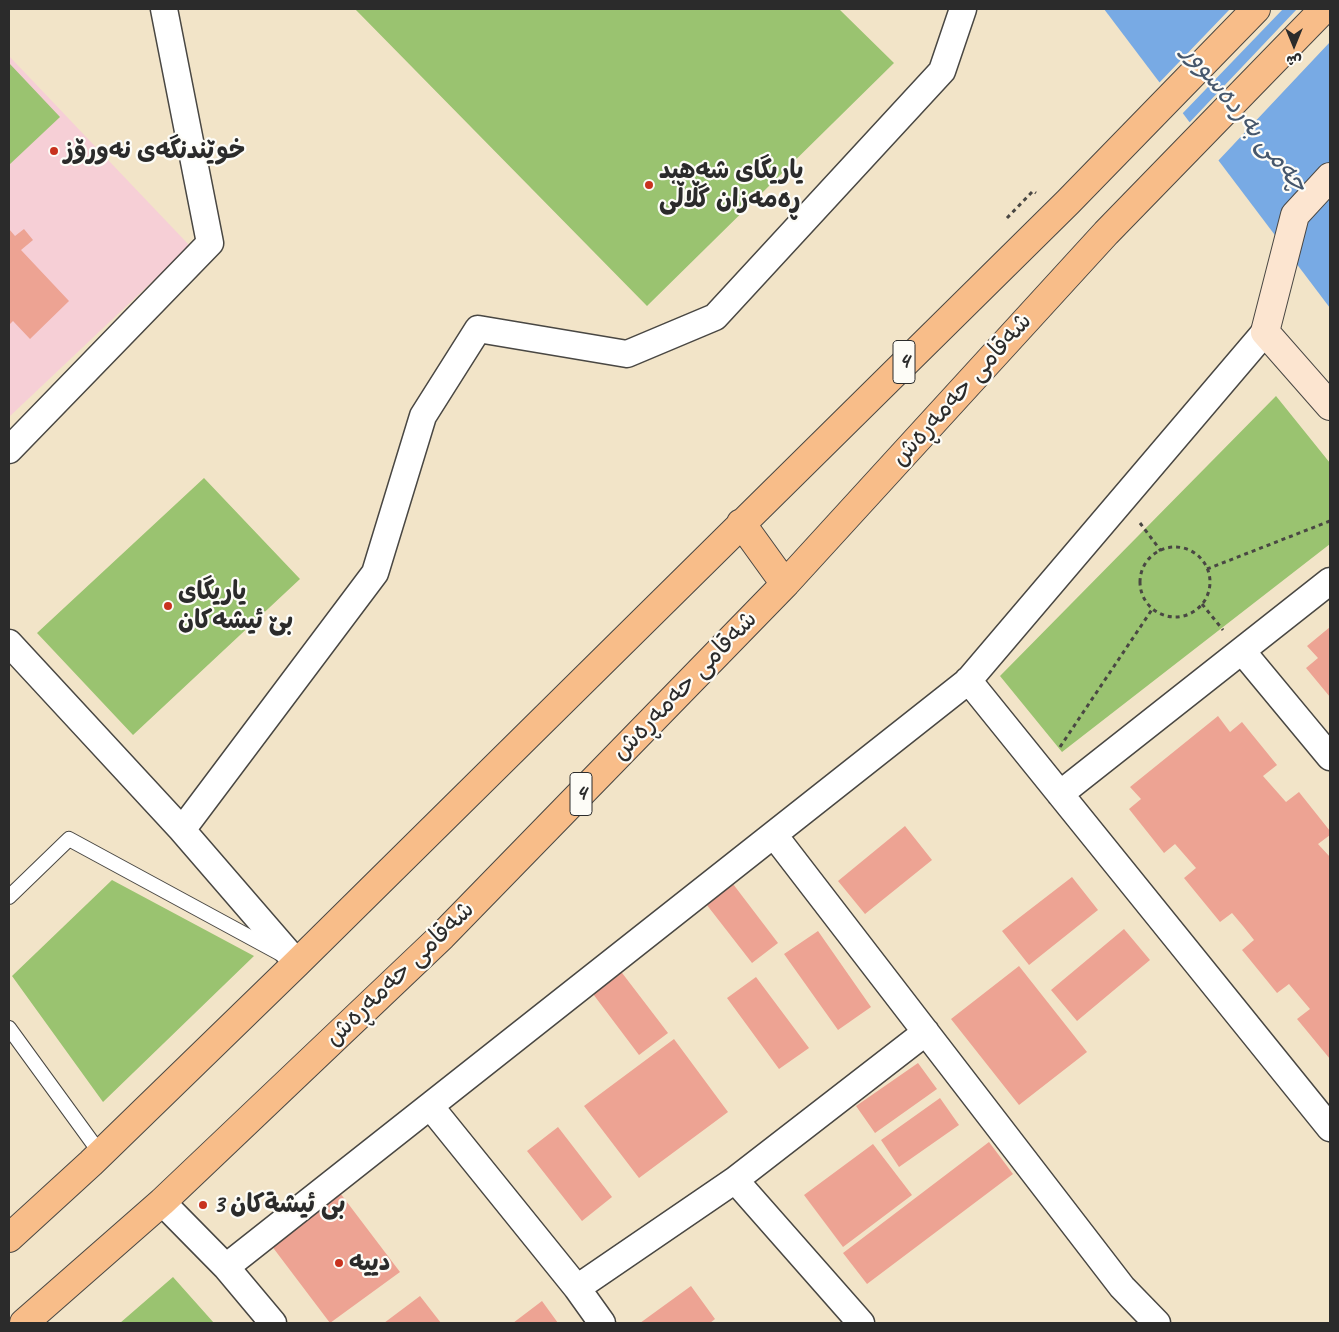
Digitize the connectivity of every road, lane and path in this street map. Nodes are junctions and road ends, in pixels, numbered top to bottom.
1 (164, 9) edge
2 (963, 9) edge
3 (1256, 9) edge
4 (1324, 9) edge
5 (1330, 177) edge
6 (1265, 332) junction
7 (1330, 406) edge
8 (9, 450) edge
9 (1330, 521) edge
10 (741, 523) junction
11 (1207, 569) junction
12 (1330, 581) edge
13 (785, 584) junction
14 (1153, 608) junction
15 (9, 643) edge
16 (1242, 651) junction
17 (968, 680) junction
18 (1330, 757) edge
19 (1042, 773) junction
20 (1060, 794) junction
21 (182, 830) junction
22 (774, 835) junction
23 (9, 897) edge
24 (297, 963) junction
25 (9, 1028) edge
26 (926, 1032) junction
27 (430, 1106) junction
28 (1330, 1128) edge
29 (100, 1153) junction
30 (735, 1180) junction
31 (162, 1202) junction
32 (9, 1238) edge
33 (226, 1266) junction
34 (577, 1288) junction
35 (24, 1323) edge
36 (273, 1323) edge
37 (602, 1323) edge
38 (861, 1323) edge
39 (1157, 1323) edge

1 - 8 street
2 - 21 street
3 - 10 highway, 4
4 - 13 highway, شەقامی حەمەڕەش / 4
5 - 6 street
6 - 7 street
6 - 17 street
9 - 11 path
10 - 13 highway
10 - 24 highway, 4
11 - 14 path
11 - 14 path
12 - 16 street
13 - 31 highway, شەقامی حەمەڕەش / 4
14 - 19 path
15 - 21 street
16 - 18 street
16 - 20 street
17 - 19 street
17 - 22 street
19 - 20 street
20 - 28 street
21 - 24 street
22 - 26 street
22 - 27 street
23 - 24 lane
24 - 29 highway, 4
25 - 29 lane
26 - 30 street
26 - 39 street
27 - 33 street
27 - 34 street
29 - 32 highway, 4
30 - 34 street
30 - 38 street
31 - 33 street
31 - 35 highway, شەقامی حەمەڕەش / 4
33 - 36 street
34 - 37 street

